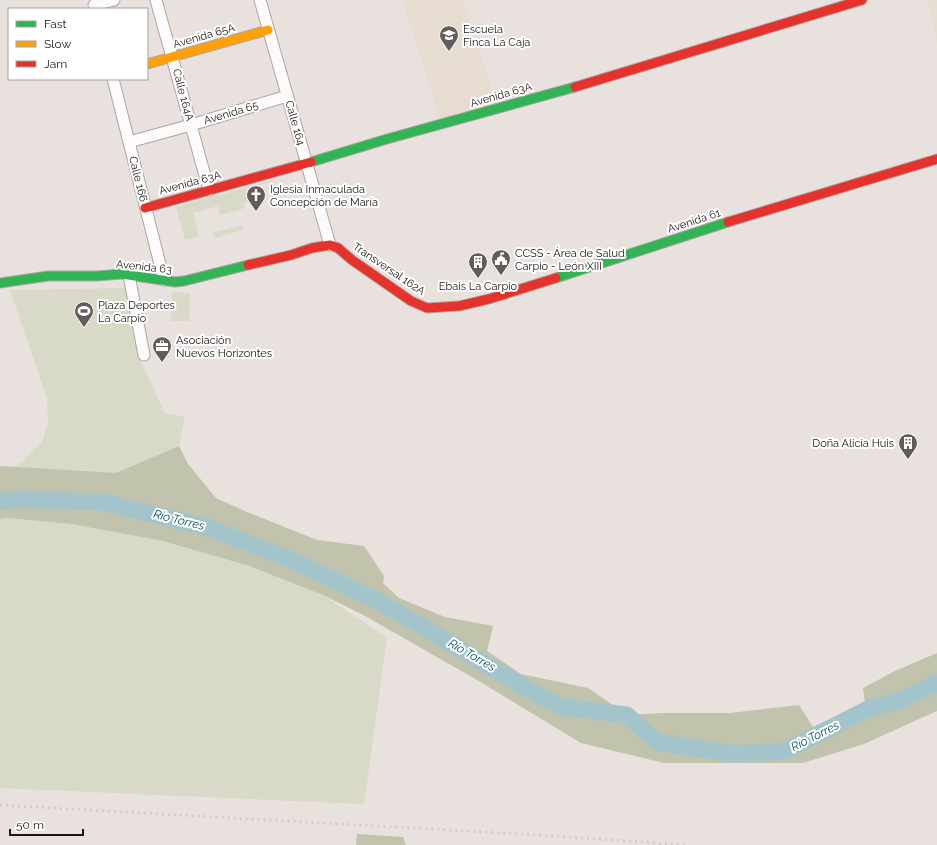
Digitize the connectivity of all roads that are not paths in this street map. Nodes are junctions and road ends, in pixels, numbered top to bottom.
1 (114, 0) edge
2 (156, 0) edge
3 (260, 0) edge
4 (862, 0) edge
5 (94, 5) edge
6 (268, 30) junction
7 (173, 58) junction
8 (148, 64) edge
9 (113, 80) edge
10 (287, 96) junction
11 (191, 125) junction
12 (129, 142) junction
13 (937, 159) edge
14 (306, 164) junction
15 (209, 190) junction
16 (145, 208) junction
17 (330, 245) junction
18 (129, 275) junction
19 (164, 280) junction
20 (0, 283) edge
21 (459, 306) joint
22 (144, 355) dead end

1 - 5 street
2 - 7 street, Calle 164A
3 - 6 street, Calle 164
4 - 14 street, Avenida 63A
6 - 7 street, Avenida 65A
6 - 10 street, Calle 164
7 - 8 street, Avenida 65A
7 - 11 street, Calle 164A
9 - 12 street, Calle 166
10 - 11 street, Avenida 65
10 - 14 street, Calle 164
11 - 12 street, Avenida 65
11 - 15 street, Calle 164A
12 - 16 street, Calle 166
13 - 21 street, Avenida 61
14 - 15 street, Avenida 63A
14 - 17 street, Calle 164
15 - 16 street, Avenida 63A
16 - 19 street, Calle 166
17 - 19 street, Avenida 63
17 - 21 street, Transversal 162A
18 - 19 street, Avenida 63
18 - 20 street, Avenida 63
18 - 22 street

